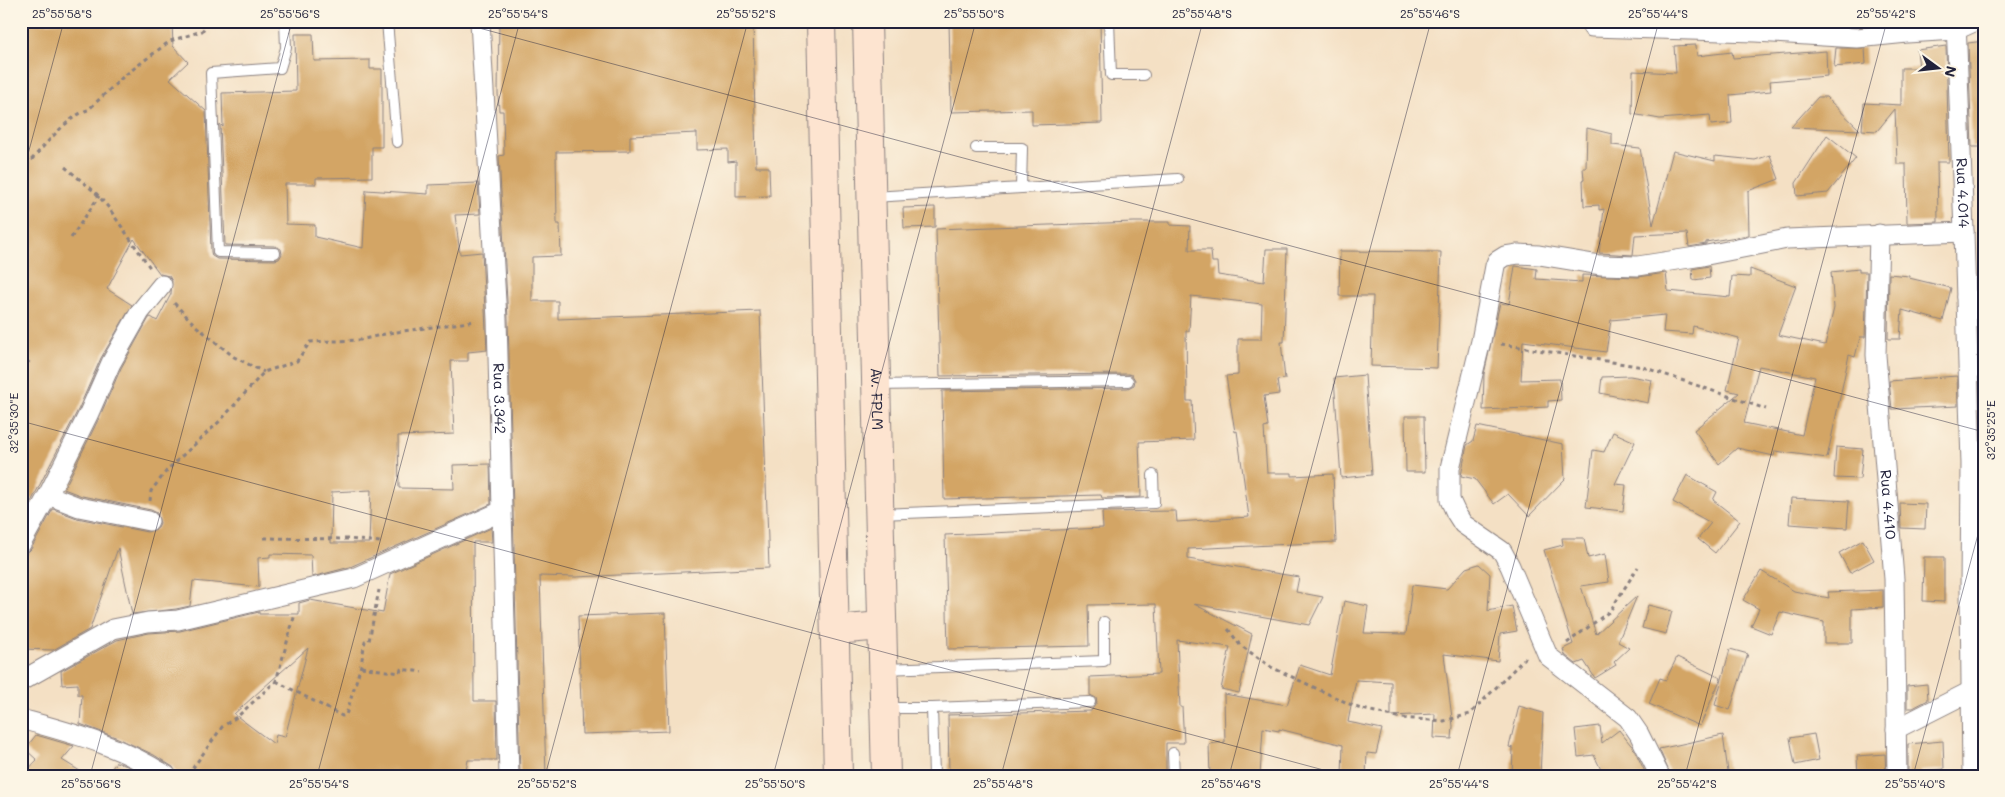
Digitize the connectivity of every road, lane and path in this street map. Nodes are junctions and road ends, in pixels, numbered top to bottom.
1 (210, 21) edge
2 (285, 21) edge
3 (387, 21) edge
4 (480, 21) edge
5 (821, 21) edge
6 (867, 21) edge
7 (1110, 21) edge
8 (1976, 21) edge
9 (1956, 26) edge
10 (1592, 28) dead end
11 (1144, 75) dead end
12 (397, 142) dead end
13 (976, 148) dead end
14 (65, 167) dead end
15 (21, 172) edge
16 (1178, 179) dead end
17 (1021, 188) junction
18 (872, 197) junction
19 (1964, 232) junction
20 (1879, 234) junction
21 (71, 238) dead end
22 (275, 253) dead end
23 (162, 285) dead end
24 (1966, 297) junction
25 (1984, 305) edge
26 (497, 319) junction
27 (1480, 340) junction
28 (29, 361) dead end
29 (21, 377) edge
30 (1128, 381) dead end
31 (875, 385) junction
32 (1766, 409) dead end
33 (1153, 475) dead end
34 (48, 495) junction
35 (502, 511) junction
36 (879, 514) junction
37 (149, 520) joint
38 (264, 538) dead end
39 (383, 542) dead end
40 (21, 544) edge
41 (382, 566) junction
42 (1638, 567) dead end
43 (297, 592) junction
44 (1104, 622) dead end
45 (882, 626) junction
46 (1228, 629) dead end
47 (835, 630) junction
48 (1545, 648) junction
49 (1977, 659) edge
50 (361, 668) junction
51 (883, 669) junction
52 (422, 672) dead end
53 (21, 681) edge
54 (276, 681) junction
55 (1971, 691) junction
56 (1090, 702) dead end
57 (885, 708) junction
58 (932, 708) junction
59 (21, 719) edge
60 (1896, 729) junction
61 (1173, 754) dead end
62 (167, 776) edge
63 (188, 776) edge
64 (509, 776) edge
65 (838, 776) edge
66 (886, 776) edge
67 (934, 776) edge
68 (1174, 776) edge
69 (1660, 776) edge
70 (1897, 776) edge
71 (1972, 776) edge

1 - 15 path
2 - 22 lane
3 - 12 lane
4 - 26 street, Rua 3.342
5 - 47 main road
6 - 18 main road, Av. FPLM
7 - 11 lane
8 - 9 street
9 - 10 street
9 - 19 street, Rua 4.014
13 - 17 lane
14 - 21 path
16 - 17 lane
17 - 18 lane
18 - 31 main road, Av. FPLM
19 - 20 street
19 - 24 street, Rua 4.014
20 - 27 street
20 - 60 street, Rua 4.410
23 - 34 street
24 - 25 street
24 - 49 street, Rua 4.014
26 - 35 street, Rua 3.342
26 - 37 path
27 - 32 path
27 - 48 street
28 - 29 path
30 - 31 lane
31 - 36 main road, Av. FPLM
33 - 36 lane
34 - 37 street
34 - 40 street
35 - 41 street
35 - 64 street, Rua 3.342
36 - 45 main road, Av. FPLM
38 - 39 path
41 - 43 street
41 - 50 path
42 - 48 path
43 - 53 street
43 - 54 path
44 - 51 lane
45 - 47 main road
45 - 51 main road, Av. FPLM
46 - 48 path
47 - 65 main road
48 - 69 street
49 - 55 street, Rua 4.014
50 - 52 path
50 - 54 path
51 - 57 main road, Av. FPLM
54 - 63 path
55 - 60 street
55 - 71 street, Rua 4.014
56 - 58 lane
57 - 58 lane
57 - 66 main road, Av. FPLM
58 - 67 lane
59 - 62 street
60 - 70 street, Rua 4.410
61 - 68 lane

